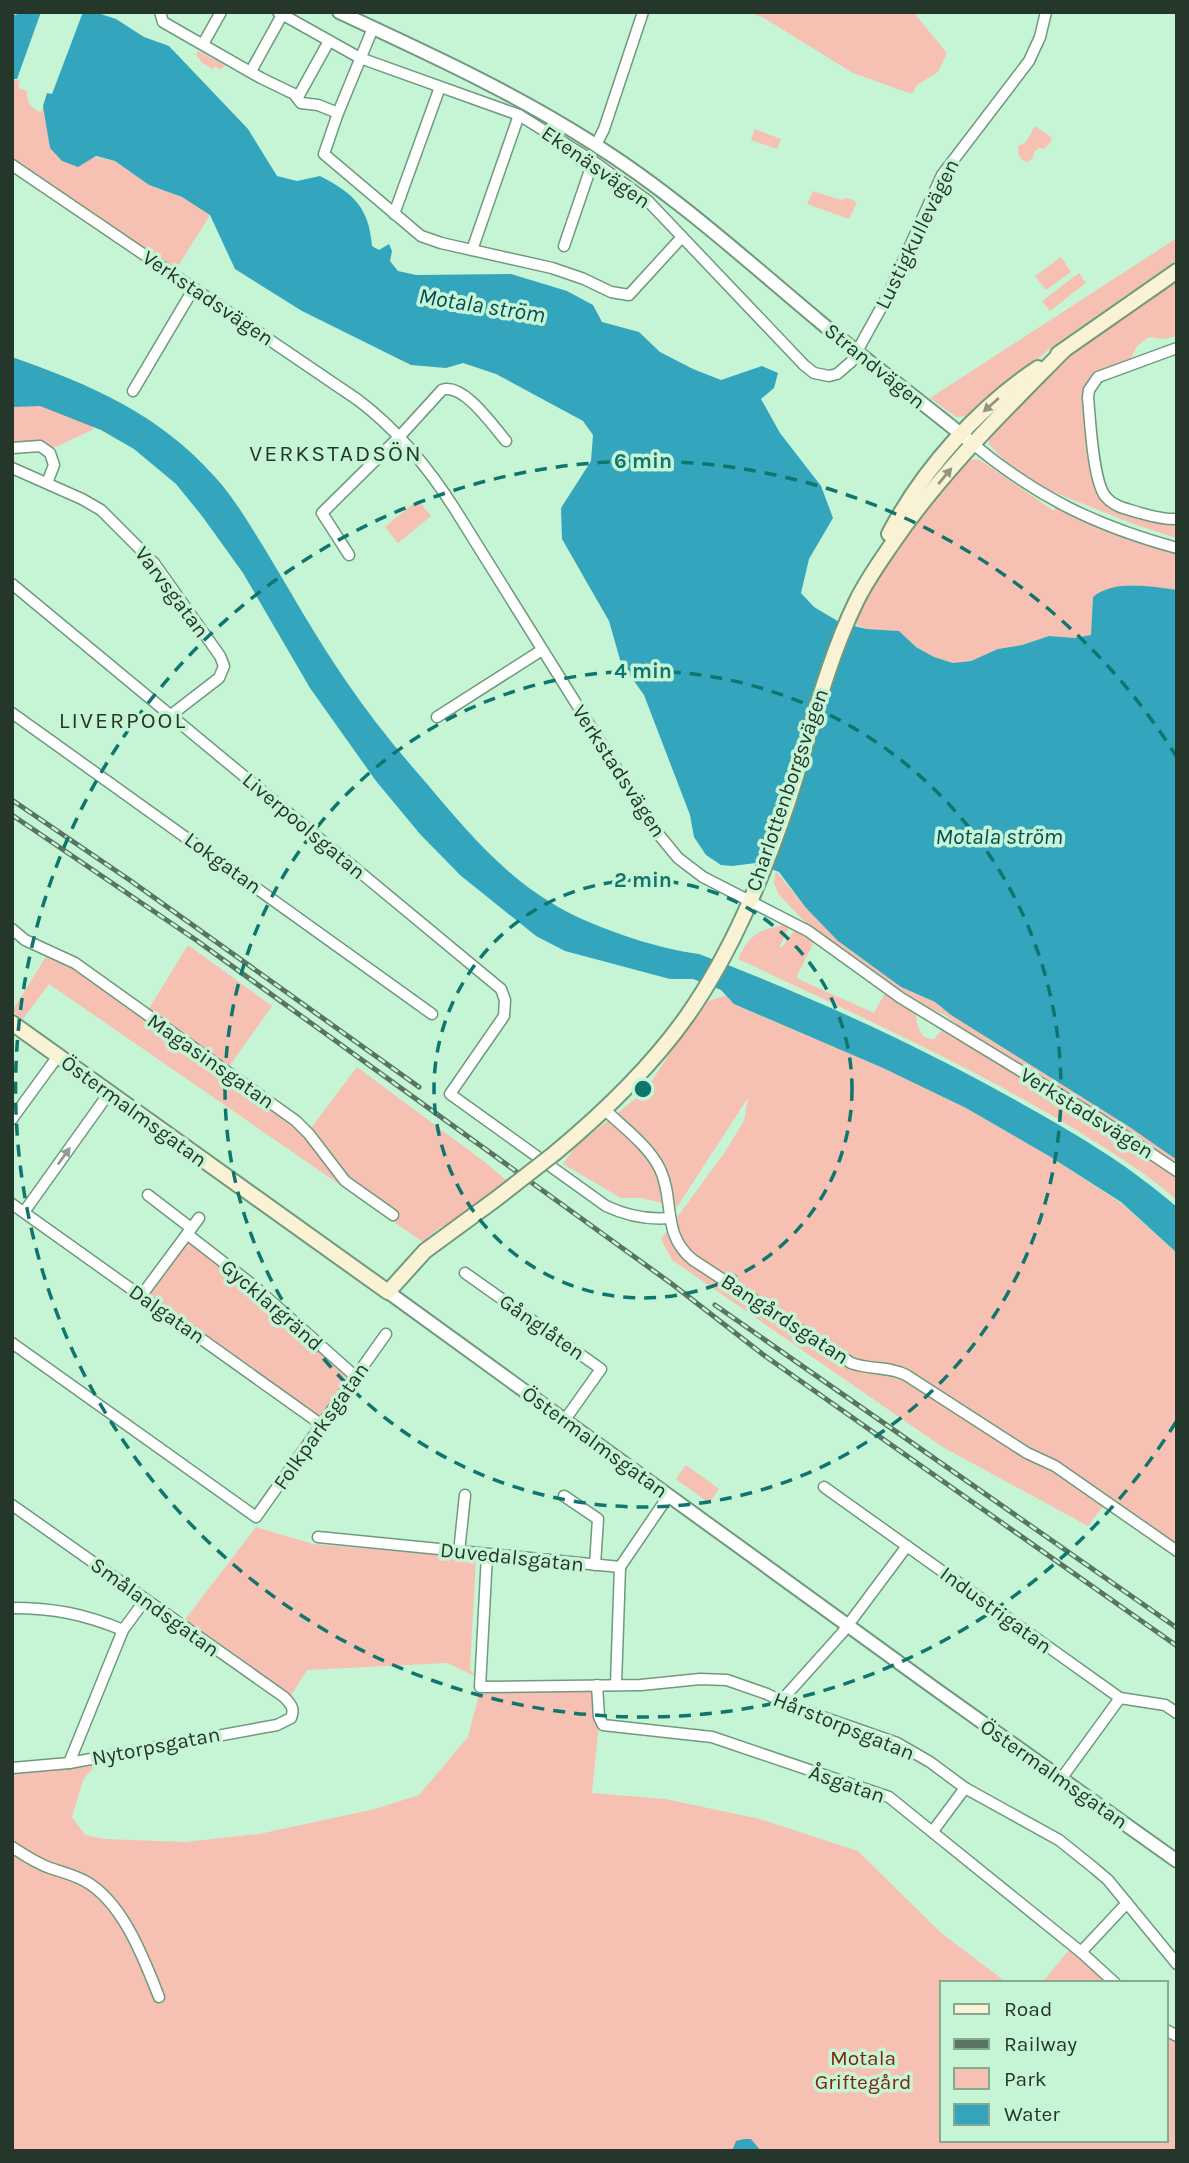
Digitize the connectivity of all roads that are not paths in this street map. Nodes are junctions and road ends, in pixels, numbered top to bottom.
1 (160, 12) edge
2 (221, 12) edge
3 (339, 12) edge
4 (643, 12) edge
5 (1046, 12) edge
6 (280, 13) edge
7 (373, 28) junction
8 (329, 41) junction
9 (203, 44) junction
10 (360, 58) junction
11 (251, 71) junction
12 (440, 87) junction
13 (298, 97) junction
14 (338, 113) junction
15 (519, 116) junction
16 (596, 145) junction
17 (593, 161) junction
18 (12, 165) edge
19 (394, 214) junction
20 (682, 237) junction
21 (564, 246) dead end
22 (472, 250) junction
23 (1177, 271) edge
24 (194, 288) junction
25 (1177, 348) edge
26 (856, 352) junction
27 (133, 391) dead end
28 (400, 436) junction
29 (967, 439) junction
30 (506, 441) dead end
31 (12, 448) edge
32 (12, 468) edge
33 (47, 483) junction
34 (1177, 519) edge
35 (1177, 548) edge
36 (349, 555) dead end
37 (12, 584) edge
38 (542, 650) junction
39 (12, 713) edge
40 (170, 715) junction
41 (437, 718) dead end
42 (750, 901) junction
43 (12, 929) edge
44 (432, 1014) dead end
45 (12, 1023) edge
46 (58, 1056) junction
47 (109, 1093) junction
48 (604, 1109) junction
49 (12, 1119) edge
50 (1177, 1171) edge
51 (148, 1195) dead end
52 (12, 1203) edge
53 (24, 1212) junction
54 (393, 1215) dead end
55 (199, 1218) dead end
56 (670, 1218) junction
57 (189, 1231) junction
58 (465, 1273) dead end
59 (388, 1292) junction
60 (141, 1296) junction
61 (386, 1334) dead end
62 (12, 1343) edge
63 (356, 1377) junction
64 (564, 1420) junction
65 (322, 1425) junction
66 (824, 1487) dead end
67 (465, 1494) dead end
68 (669, 1495) junction
69 (564, 1496) dead end
70 (12, 1505) edge
71 (318, 1536) dead end
72 (907, 1546) junction
73 (1177, 1551) edge
74 (460, 1552) junction
75 (487, 1555) junction
76 (595, 1565) junction
77 (620, 1567) junction
78 (145, 1600) junction
79 (12, 1608) edge
80 (848, 1626) junction
81 (123, 1630) junction
82 (616, 1684) junction
83 (597, 1685) junction
84 (1120, 1698) junction
85 (781, 1701) junction
86 (293, 1713) joint
87 (1177, 1713) edge
88 (69, 1763) junction
89 (12, 1768) edge
90 (1061, 1779) junction
91 (965, 1787) junction
92 (933, 1831) junction
93 (12, 1847) edge
94 (1177, 1861) edge
95 (1127, 1903) junction
96 (1081, 1952) junction
97 (1177, 1964) edge
98 (1113, 1981) edge
99 (159, 1997) dead end

1 - 9 street
2 - 9 street
3 - 7 street, Strandvägen
4 - 16 street
5 - 26 street, Lustigkullevägen
6 - 8 street, Ekenäsvägen
6 - 11 street
7 - 10 street
7 - 16 street, Strandvägen
8 - 10 street, Ekenäsvägen
8 - 13 street
9 - 11 street
10 - 12 street, Ekenäsvägen
10 - 14 street
11 - 13 street
12 - 15 street, Ekenäsvägen
12 - 19 street
13 - 14 street
14 - 19 street
15 - 17 street, Ekenäsvägen
15 - 22 street
16 - 26 street, Strandvägen
17 - 20 street, Ekenäsvägen
17 - 21 street
18 - 24 street, Verkstadsvägen
19 - 22 street
20 - 22 street
20 - 26 street, Ekenäsvägen
23 - 29 main road, Charlottenborgsvägen
24 - 27 street
24 - 28 street, Verkstadsvägen
25 - 34 street
26 - 29 street, Strandvägen
28 - 30 street
28 - 36 street
28 - 38 street, Verkstadsvägen
29 - 35 street, Strandvägen
29 - 42 main road, Charlottenborgsvägen
31 - 33 street
32 - 33 street, Varvsgatan
33 - 40 street, Varvsgatan
37 - 40 street, Liverpoolsgatan
38 - 41 street
38 - 42 street, Verkstadsvägen
39 - 44 street, Lokgatan
40 - 56 street, Liverpoolsgatan
42 - 48 main road, Charlottenborgsvägen
42 - 50 street, Verkstadsvägen
43 - 54 street, Magasinsgatan
45 - 46 main road, Östermalmsgatan
46 - 47 main road, Östermalmsgatan
46 - 49 street
53 -> 47 street
47 - 59 main road, Östermalmsgatan
48 - 56 street, Bangårdsgatan
48 - 59 main road, Charlottenborgsvägen, bridge
51 - 57 street, Gycklargränd
52 - 53 street, Dalgatan
53 - 60 street, Dalgatan
55 - 57 street
56 - 73 street, Bangårdsgatan
57 - 60 street
57 - 63 street, Gycklargränd
58 - 64 street, Gånglåten
59 - 64 street, Östermalmsgatan
60 - 65 street, Dalgatan
61 - 63 street, Folkparksgatan
62 - 65 street, Folkparksgatan
63 - 65 street, Folkparksgatan
64 - 68 street, Östermalmsgatan
66 - 72 street, Industrigatan
67 - 74 street
68 - 77 street
68 - 80 street, Östermalmsgatan
69 - 76 street
70 - 78 street, Smålandsgatan
71 - 74 street, Duvedalsgatan
72 - 80 street
72 - 84 street, Industrigatan
74 - 75 street, Duvedalsgatan
75 - 76 street, Duvedalsgatan
75 - 83 street, Hårstorpsgatan
76 - 77 street, Duvedalsgatan
77 - 82 street
78 - 81 street
78 - 86 street, Smålandsgatan
79 - 81 street
80 - 85 street
80 - 90 street, Östermalmsgatan
81 - 88 street
82 - 83 street, Hårstorpsgatan
82 - 85 street, Hårstorpsgatan
83 - 92 street, Åsgatan
84 - 87 street, Industrigatan
84 - 90 street
85 - 91 street, Hårstorpsgatan
86 - 88 street, Nytorpsgatan
88 - 89 street, Nytorpsgatan
90 - 94 street, Östermalmsgatan
91 - 92 street
91 - 95 street, Hårstorpsgatan
92 - 96 street, Åsgatan
93 - 99 street
95 - 96 street
95 - 97 street, Hårstorpsgatan
96 - 98 street, Åsgatan

